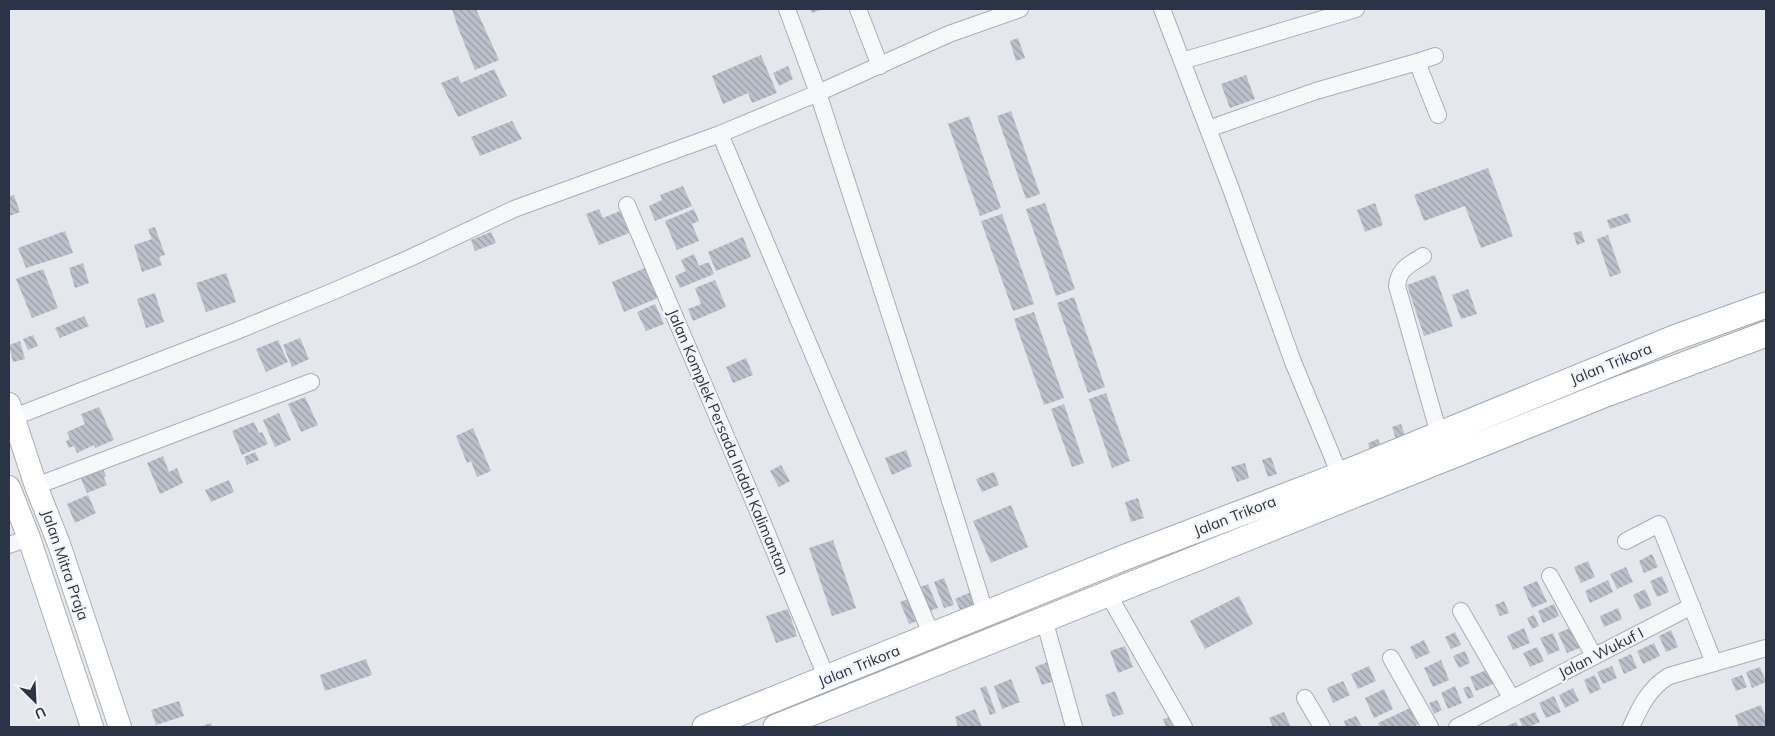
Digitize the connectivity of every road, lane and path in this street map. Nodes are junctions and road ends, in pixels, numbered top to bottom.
1 (787, 9) edge
2 (858, 9) edge
3 (1020, 9) edge
4 (1162, 9) edge
5 (1356, 9) edge
6 (1435, 56) dead end
7 (1182, 60) junction
8 (1417, 62) junction
9 (880, 66) junction
10 (818, 93) junction
11 (1438, 115) dead end
12 (1208, 130) junction
13 (720, 134) junction
14 (626, 205) dead end
15 (1423, 256) dead end
16 (1766, 305) edge
17 (1766, 334) edge
18 (311, 382) dead end
19 (11, 410) edge
20 (1439, 434) junction
21 (1340, 475) junction
22 (36, 486) junction
23 (9, 487) edge
24 (1277, 500) junction
25 (1286, 522) junction
26 (19, 541) edge
27 (1626, 541) dead end
28 (1550, 576) dead end
29 (1108, 594) junction
30 (1692, 606) junction
31 (1460, 611) dead end
32 (986, 615) junction
33 (1044, 620) junction
34 (932, 636) junction
35 (1766, 648) edge
36 (1594, 656) junction
37 (1391, 658) dead end
38 (1714, 663) junction
39 (828, 679) junction
40 (1305, 698) dead end
41 (1512, 699) junction
42 (92, 727) edge
43 (120, 727) edge
44 (705, 727) edge
45 (776, 727) edge
46 (1074, 727) edge
47 (1184, 727) edge
48 (1322, 727) edge
49 (1430, 727) edge
50 (1457, 727) edge
51 (1631, 727) edge

1 - 10 street
2 - 9 street
3 - 9 street
4 - 7 street
5 - 7 street
6 - 8 street
7 - 12 street
8 - 11 street
8 - 12 street
9 - 10 street
10 - 13 street
10 - 32 street
12 - 21 street
13 - 19 street
13 - 34 street
14 - 39 street, Jalan Komplek Persada Indah Kalimantan
15 - 20 street
16 - 20 main road, Jalan Trikora
17 - 25 main road, Jalan Trikora
18 - 22 street
19 - 22 street, Jalan Mitra Praja
20 - 21 main road, Jalan Trikora
21 - 24 main road, Jalan Trikora
22 - 43 street, Jalan Mitra Praja
23 - 26 street, Jalan Mitra Praja
24 - 25 main road
24 - 32 main road, Jalan Trikora
25 - 29 main road, Jalan Trikora
26 - 42 street, Jalan Mitra Praja
27 - 30 street
28 - 36 street
29 - 33 main road, Jalan Trikora
29 - 47 street
30 - 36 street, Jalan Wukuf I
30 - 38 street
31 - 41 street
32 - 34 main road, Jalan Trikora
33 - 45 main road, Jalan Trikora
33 - 46 street
34 - 39 main road, Jalan Trikora
35 - 38 street
36 - 41 street, Jalan Wukuf I
37 - 49 street
38 - 51 street
39 - 44 main road, Jalan Trikora
40 - 48 street
41 - 50 street, Jalan Wukuf I

